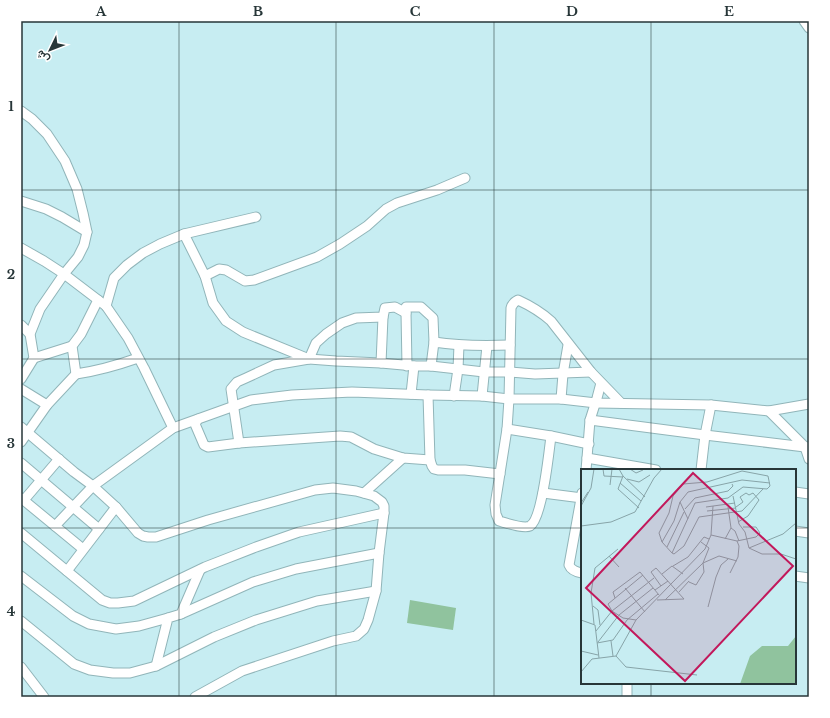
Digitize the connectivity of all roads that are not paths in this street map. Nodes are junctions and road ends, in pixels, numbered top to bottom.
1 (804, 21) edge
2 (809, 28) edge
3 (21, 111) edge
4 (465, 178) dead end
5 (21, 201) edge
6 (256, 217) dead end
7 (87, 232) junction
8 (184, 234) junction
9 (21, 248) edge
10 (64, 274) junction
11 (205, 276) junction
12 (98, 300) junction
13 (106, 306) junction
14 (406, 313) junction
15 (383, 317) junction
16 (21, 324) edge
17 (30, 334) junction
18 (434, 342) junction
19 (510, 345) junction
20 (568, 345) junction
21 (72, 346) junction
22 (459, 346) junction
23 (487, 346) junction
24 (34, 358) junction
25 (138, 358) junction
26 (310, 359) junction
27 (381, 363) junction
28 (411, 366) junction
29 (431, 366) junction
30 (24, 369) edge
31 (458, 369) junction
32 (484, 372) junction
33 (510, 372) junction
34 (591, 372) junction
35 (76, 374) junction
36 (563, 374) junction
37 (21, 379) edge
38 (601, 382) junction
39 (21, 389) edge
40 (411, 394) junction
41 (428, 395) junction
42 (454, 396) junction
43 (482, 396) junction
44 (509, 399) junction
45 (562, 399) junction
46 (596, 403) junction
47 (621, 403) junction
48 (809, 404) edge
49 (47, 405) junction
50 (711, 405) junction
51 (234, 406) junction
52 (769, 411) junction
53 (198, 419) junction
54 (590, 420) junction
55 (173, 428) junction
56 (507, 429) junction
57 (25, 430) edge
58 (705, 435) junction
59 (551, 436) junction
60 (21, 442) edge
61 (239, 443) junction
62 (588, 444) junction
63 (807, 447) edge
64 (402, 458) junction
65 (587, 458) junction
66 (59, 459) junction
67 (809, 459) edge
68 (430, 460) junction
69 (21, 463) edge
70 (586, 469) edge
71 (650, 469) edge
72 (701, 469) edge
73 (500, 474) junction
74 (41, 480) junction
75 (93, 486) junction
76 (796, 492) edge
77 (543, 493) junction
78 (364, 494) junction
79 (809, 494) edge
80 (581, 496) edge
81 (22, 499) edge
82 (581, 501) edge
83 (73, 507) junction
84 (116, 507) junction
85 (384, 513) junction
86 (55, 526) junction
87 (99, 529) junction
88 (796, 531) edge
89 (21, 533) edge
90 (809, 533) edge
91 (572, 545) junction
92 (581, 546) edge
93 (83, 549) junction
94 (379, 553) junction
95 (200, 570) junction
96 (67, 571) junction
97 (581, 573) edge
98 (21, 576) edge
99 (796, 576) edge
100 (809, 578) edge
101 (376, 591) junction
102 (181, 614) junction
103 (168, 618) junction
104 (21, 621) edge
105 (156, 666) junction
106 (21, 667) edge
107 (627, 684) edge
108 (44, 697) edge
109 (195, 697) edge
110 (627, 697) edge

1 - 2 street
3 - 7 street
4 - 11 street
5 - 7 street
6 - 8 street
7 - 10 street
8 - 11 street
8 - 13 street
9 - 10 street
10 - 12 street
10 - 17 street
11 - 26 street
12 - 13 street
12 - 21 street
13 - 25 street
14 - 15 street
14 - 18 street
14 - 28 street
15 - 26 street
15 - 27 street
16 - 17 street
17 - 24 street
18 - 22 street
18 - 29 street
19 - 20 street
19 - 23 street
19 - 33 street
20 - 34 street
20 - 36 street
21 - 24 street
21 - 35 street
22 - 23 street
22 - 31 street
23 - 32 street
24 - 30 street
25 - 35 street
25 - 55 street
26 - 27 street
26 - 51 street
27 - 28 street
28 - 29 street
28 - 40 street
29 - 31 street
30 - 37 street
31 - 32 street
31 - 42 street
32 - 33 street
32 - 43 street
33 - 36 street
33 - 44 street
34 - 36 street
34 - 38 street
35 - 49 street
36 - 45 street
38 - 46 street
38 - 47 street
39 - 49 street
40 - 41 street
40 - 51 street
41 - 42 street
41 - 68 street
42 - 43 street
43 - 44 street
44 - 45 street
44 - 56 street
45 - 46 street
46 - 47 street
46 - 54 street
47 - 50 street
48 - 52 street
49 - 57 street
50 - 52 street
50 - 58 street
51 - 53 street
51 - 61 street
52 - 63 street
53 - 55 street
53 - 61 street
54 - 58 street
54 - 62 street
55 - 75 street
56 - 59 street
56 - 73 street
57 - 60 street
57 - 66 street
58 - 63 street
58 - 72 street
59 - 62 street
59 - 77 street
61 - 64 street
62 - 65 street
63 - 67 street
64 - 68 street
64 - 78 street
65 - 70 street
65 - 71 street
66 - 74 street
66 - 75 street
68 - 73 street
69 - 74 street
73 - 77 street
74 - 81 street
74 - 83 street
75 - 83 street
75 - 84 street
76 - 79 street
77 - 80 street
78 - 84 street
78 - 85 street
81 - 86 street
82 - 91 street
83 - 86 street
83 - 87 street
84 - 87 street
85 - 94 street
85 - 95 street
86 - 93 street
87 - 93 street
88 - 90 street
89 - 96 street
91 - 92 street
91 - 97 street
93 - 96 street
94 - 101 street
94 - 102 street
95 - 96 street
95 - 102 street
98 - 103 street
99 - 100 street
101 - 105 street
101 - 109 street
102 - 103 street
103 - 105 street
104 - 105 street
106 - 108 street
107 - 110 street

